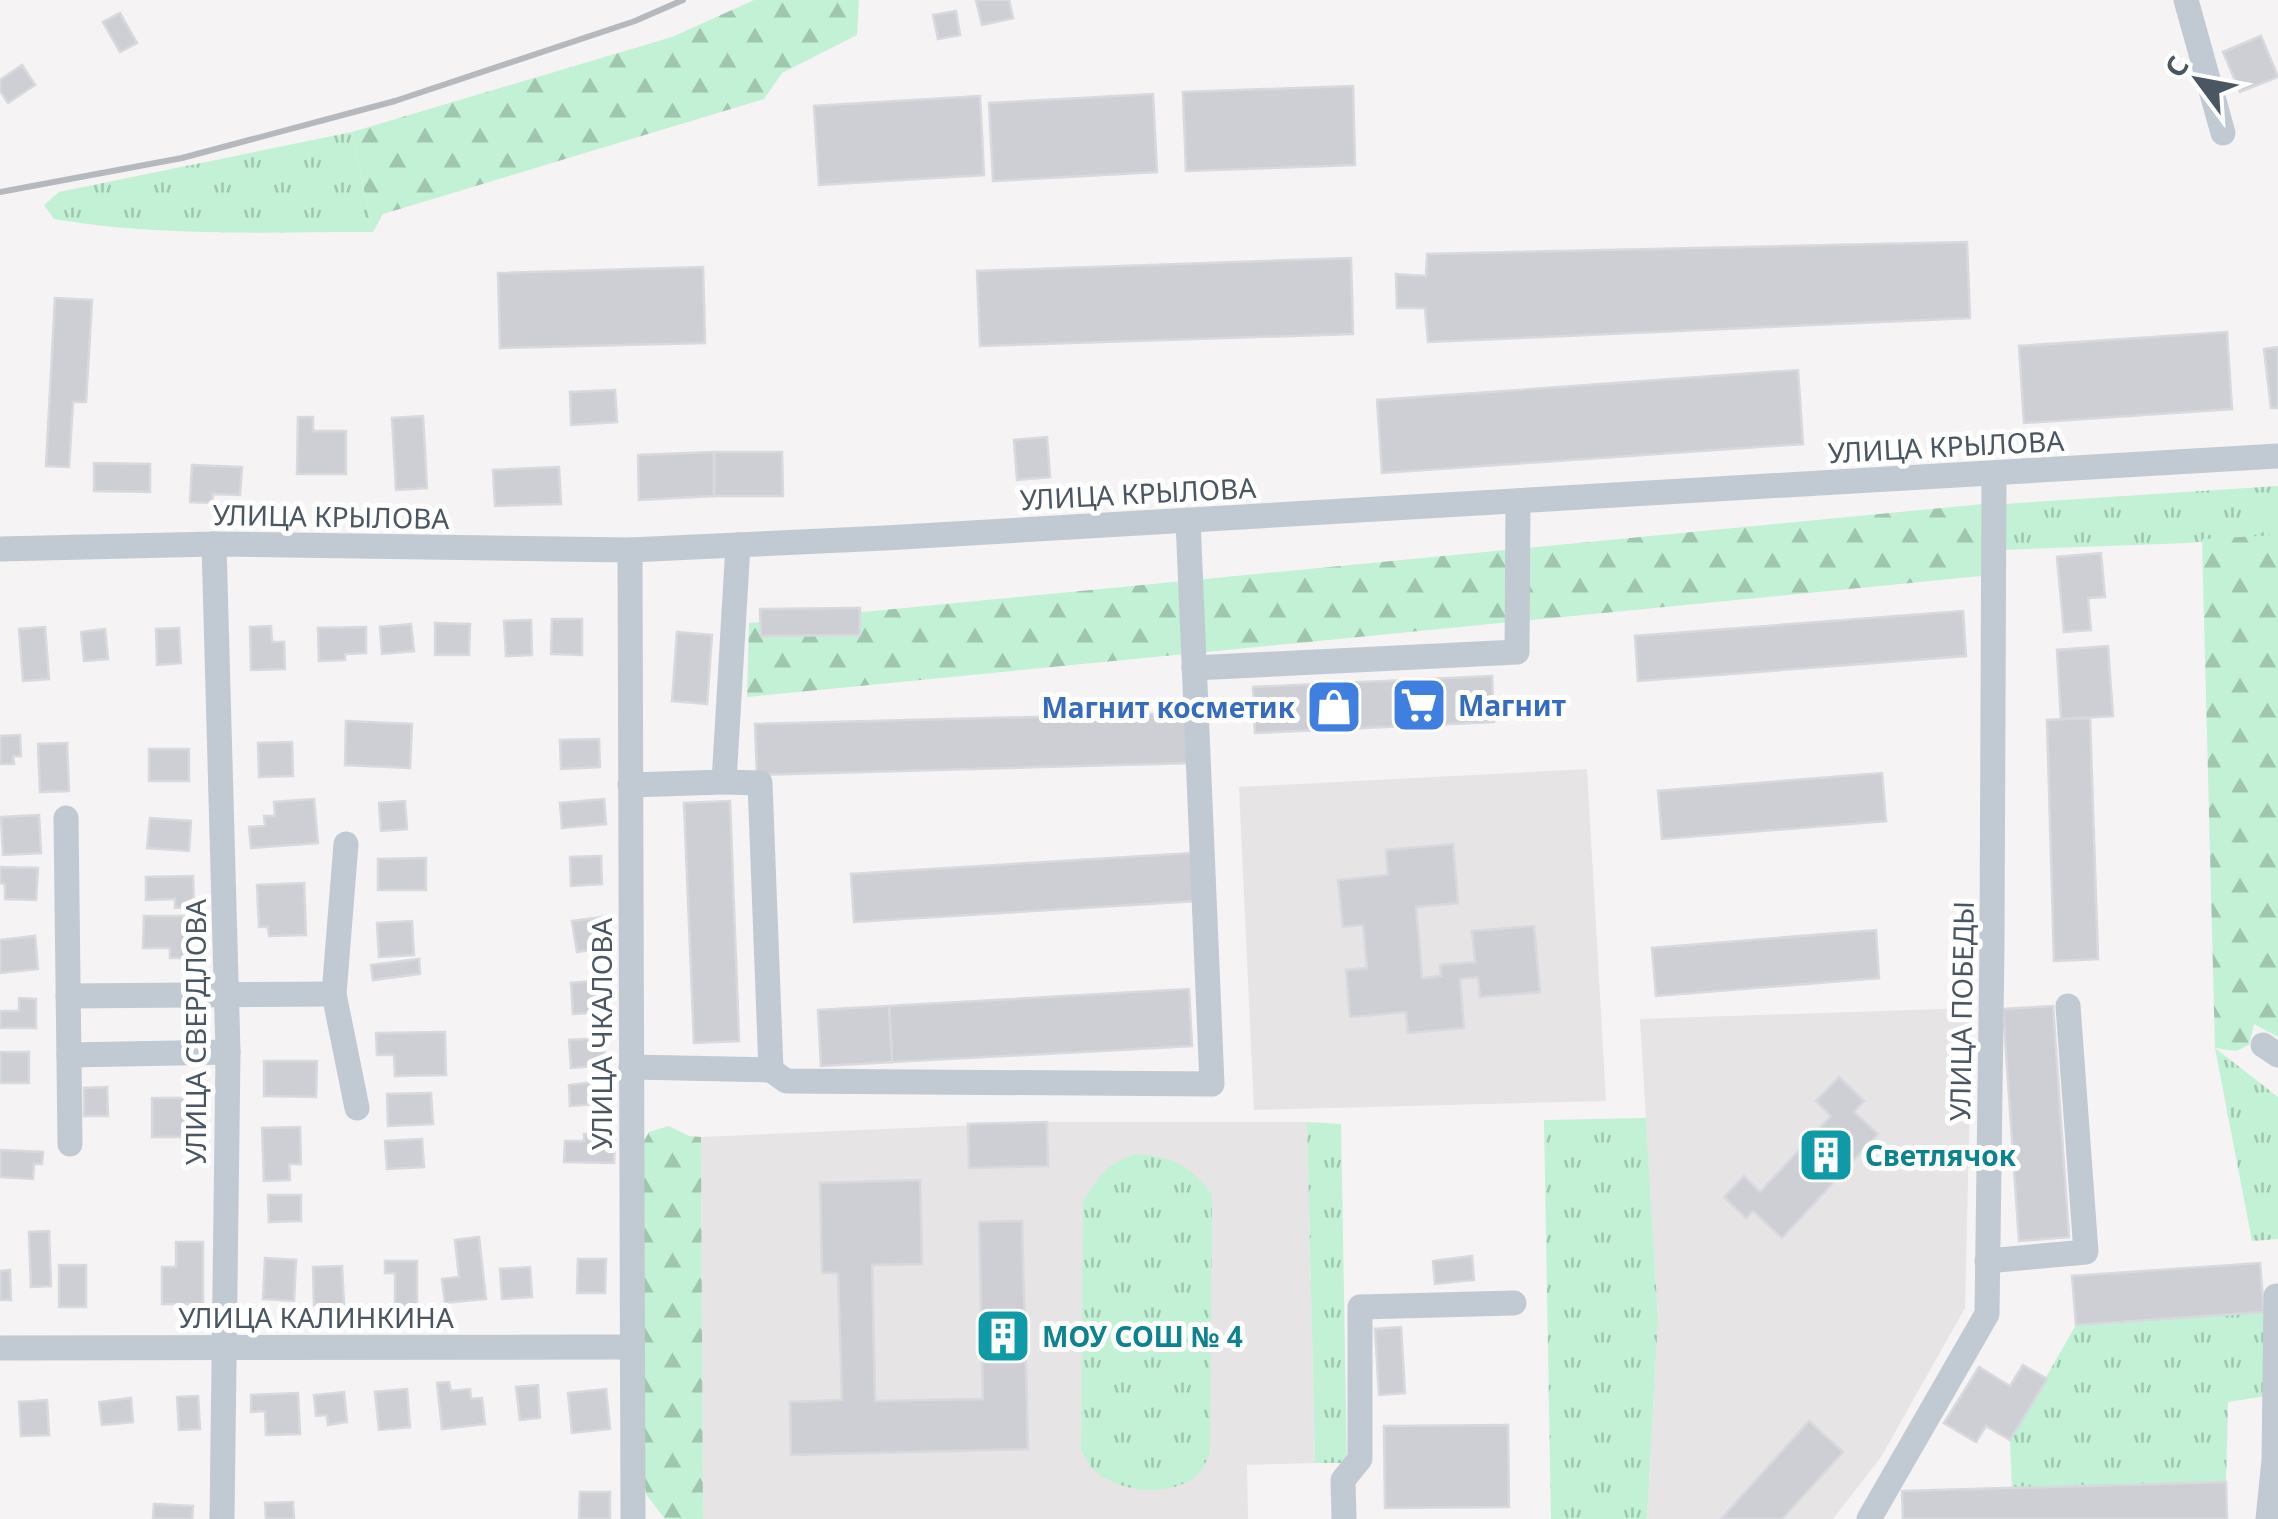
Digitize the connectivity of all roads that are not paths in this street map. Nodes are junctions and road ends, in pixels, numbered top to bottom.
1 (2186, 0) edge
2 (2223, 133) dead end
3 (2278, 456) edge
4 (1994, 473) junction
5 (1518, 501) junction
6 (1188, 520) junction
7 (214, 544) junction
8 (738, 545) junction
9 (0, 549) edge
10 (630, 550) junction
11 (1194, 668) junction
12 (724, 782) junction
13 (630, 784) junction
14 (66, 818) dead end
15 (346, 844) dead end
16 (334, 994) junction
17 (68, 996) junction
18 (227, 996) junction
19 (2068, 1006) dead end
20 (228, 1052) junction
21 (69, 1055) junction
22 (631, 1067) junction
23 (771, 1070) junction
24 (358, 1108) dead end
25 (70, 1144) dead end
26 (1987, 1261) junction
27 (2276, 1296) edge
28 (1514, 1303) dead end
29 (222, 1346) junction
30 (632, 1347) junction
31 (0, 1348) edge
32 (2276, 1460) edge
33 (222, 1519) edge
34 (633, 1519) edge
35 (1344, 1519) edge
36 (1869, 1519) edge
37 (2268, 1519) edge

1 - 2 street
3 - 4 street, УЛИЦА КРЫЛОВА
4 - 5 street, УЛИЦА КРЫЛОВА
4 - 26 street, УЛИЦА ПОБЕДЫ
5 - 6 street, УЛИЦА КРЫЛОВА
5 - 11 street
6 - 8 street, УЛИЦА КРЫЛОВА
6 - 11 street
7 - 9 street, УЛИЦА КРЫЛОВА
7 - 10 street, УЛИЦА КРЫЛОВА
7 - 18 street, УЛИЦА СВЕРДЛОВА
8 - 10 street, УЛИЦА КРЫЛОВА
8 - 12 street
10 - 13 street, УЛИЦА ЧКАЛОВА
11 - 23 street
12 - 13 street
12 - 23 street
13 - 22 street, УЛИЦА ЧКАЛОВА
14 - 17 street
15 - 16 street
16 - 18 street
16 - 24 street
17 - 18 street
17 - 21 street
18 - 20 street, УЛИЦА СВЕРДЛОВА
19 - 26 street
20 - 21 street
20 - 29 street, УЛИЦА СВЕРДЛОВА
21 - 25 street
22 - 23 street
22 - 30 street, УЛИЦА ЧКАЛОВА
26 - 36 street, УЛИЦА ПОБЕДЫ
27 - 32 street
28 - 35 street
29 - 30 street, УЛИЦА КАЛИНКИНА
29 - 31 street, УЛИЦА КАЛИНКИНА
29 - 33 street, УЛИЦА СВЕРДЛОВА
30 - 34 street, УЛИЦА ЧКАЛОВА
32 - 37 street

